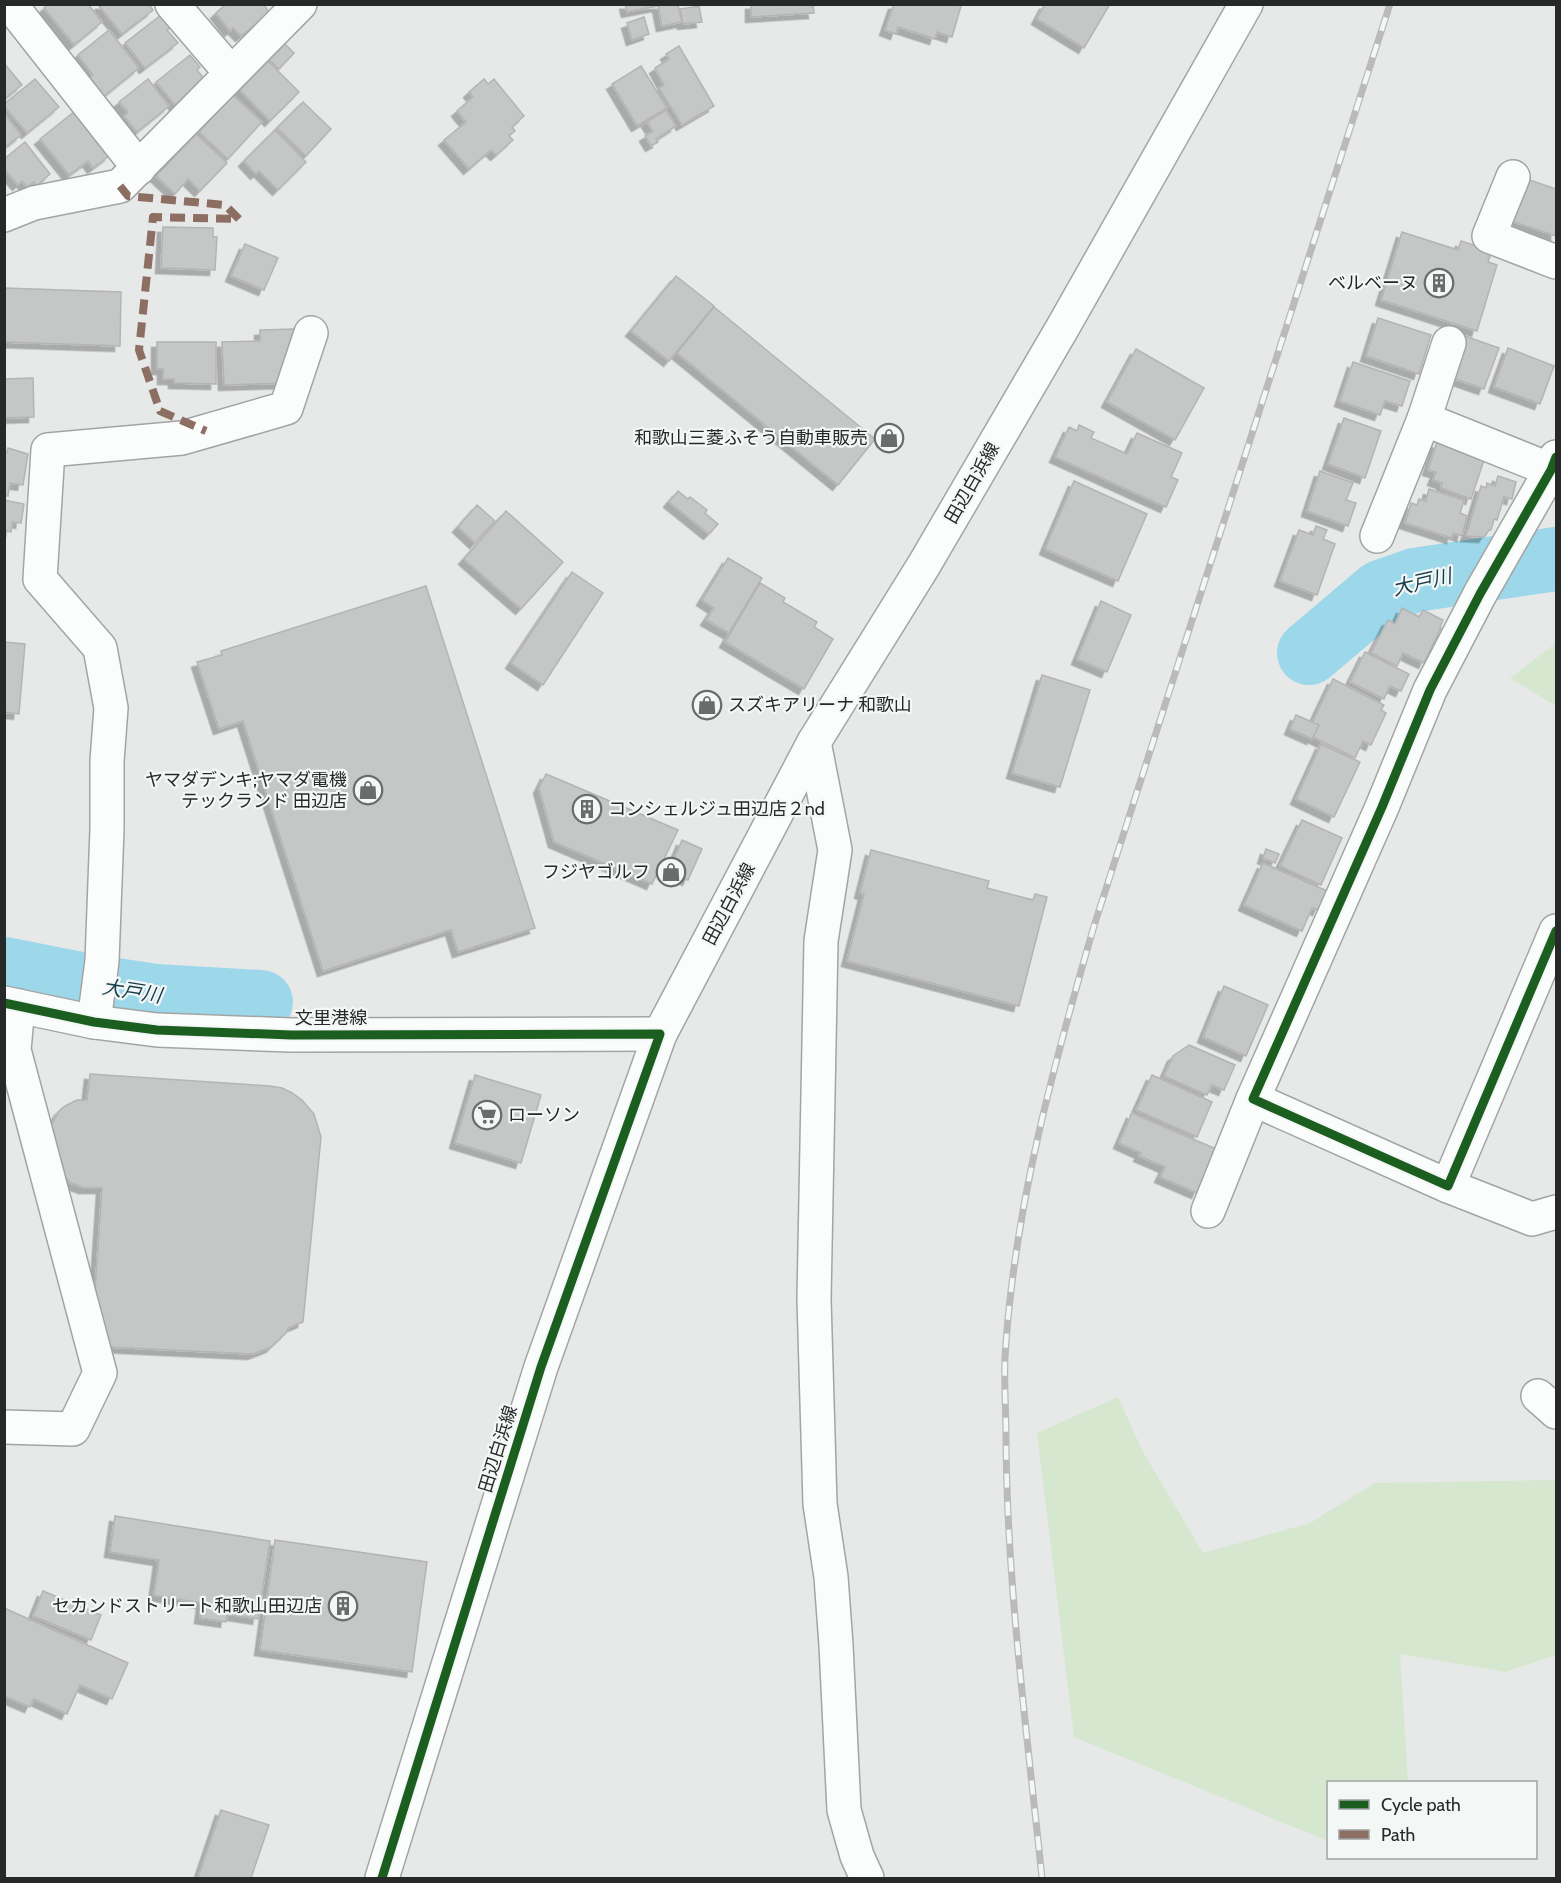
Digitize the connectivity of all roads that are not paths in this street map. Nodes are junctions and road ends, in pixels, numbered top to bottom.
1 (10, 4) edge
2 (172, 4) edge
3 (300, 4) edge
4 (1246, 4) edge
5 (231, 73) junction
6 (139, 168) junction
7 (1513, 177) dead end
8 (4, 215) edge
9 (1557, 262) edge
10 (311, 333) dead end
11 (1449, 343) dead end
12 (1424, 419) junction
13 (1554, 464) edge
14 (1377, 536) dead end
15 (814, 742) junction
16 (1557, 931) edge
17 (11, 1005) edge
18 (96, 1011) junction
19 (660, 1034) junction
20 (1253, 1099) junction
21 (1448, 1186) junction
22 (1209, 1211) dead end
23 (1557, 1212) edge
24 (4, 1427) edge
25 (382, 1878) edge
26 (867, 1878) edge

1 - 6 street
2 - 5 street
3 - 5 street
4 - 15 street, 田辺白浜線
5 - 6 street
6 - 8 street
7 - 9 street
10 - 18 street
11 - 12 street
12 - 13 street
12 - 14 street
13 - 20 street
15 - 19 street, 田辺白浜線
15 - 26 street
16 - 21 street
17 - 18 street, 文里港線
17 - 24 street
18 - 19 street, 文里港線
19 - 25 street, 田辺白浜線
20 - 21 street
20 - 22 street
21 - 23 street

